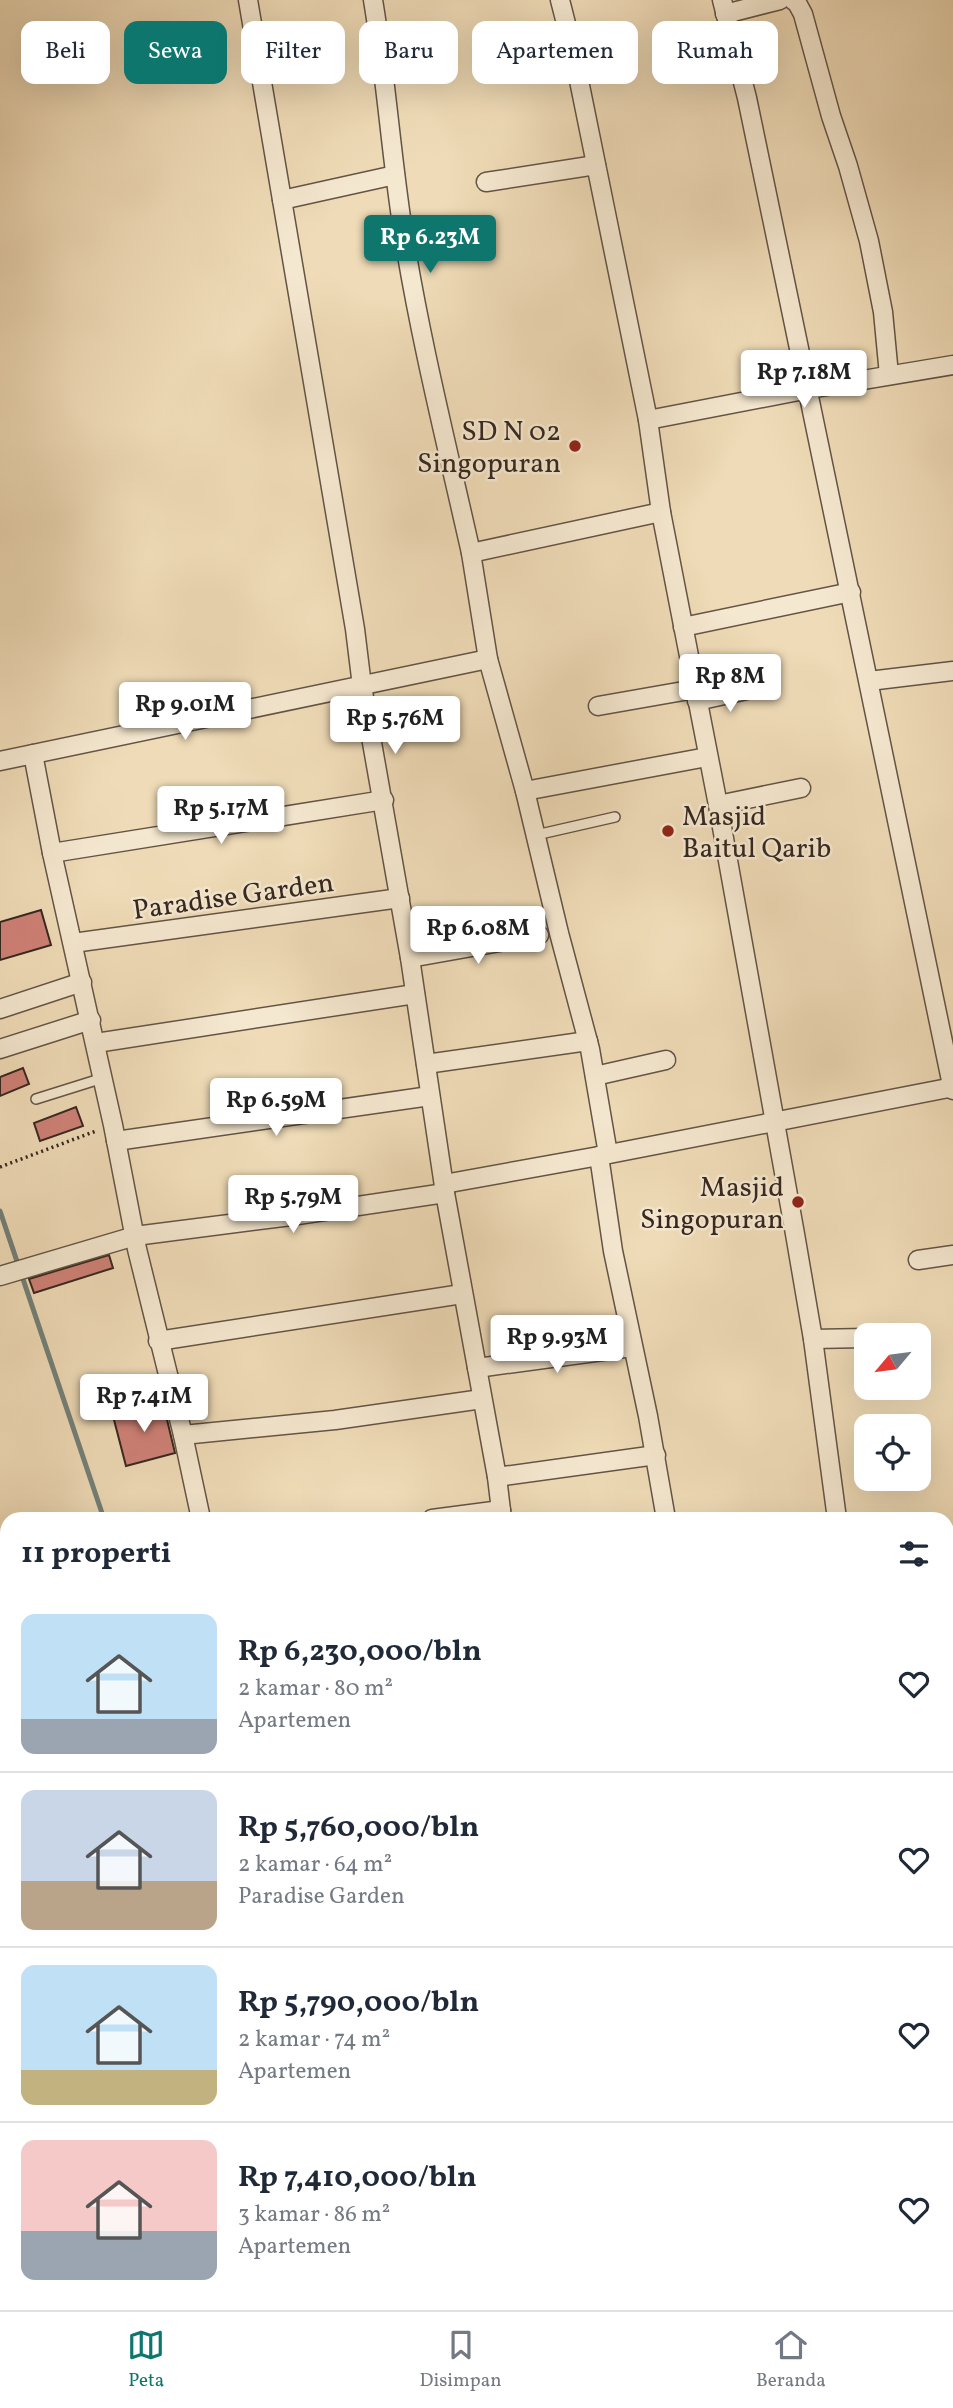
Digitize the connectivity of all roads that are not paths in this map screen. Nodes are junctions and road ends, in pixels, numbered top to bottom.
1 (248, 0) edge
2 (373, 0) edge
3 (560, 0) edge
4 (780, 0) edge
5 (793, 0) edge
6 (724, 7) edge
7 (596, 165) junction
8 (395, 175) junction
9 (486, 181) dead end
10 (282, 200) junction
11 (953, 365) edge
12 (889, 375) junction
13 (809, 389) junction
14 (648, 420) junction
15 (661, 512) junction
16 (471, 553) junction
17 (851, 592) junction
18 (684, 626) junction
19 (488, 659) junction
20 (953, 671) edge
21 (869, 681) junction
22 (362, 686) junction
23 (756, 688) dead end
24 (696, 695) junction
25 (598, 706) dead end
26 (33, 754) junction
27 (707, 757) junction
28 (0, 761) edge
29 (801, 788) dead end
30 (525, 791) junction
31 (384, 800) junction
32 (718, 805) junction
33 (615, 817) dead end
34 (536, 835) junction
35 (52, 853) junction
36 (400, 898) junction
37 (539, 935) dead end
38 (73, 943) junction
39 (410, 958) junction
40 (82, 982) junction
41 (415, 995) junction
42 (0, 1009) edge
43 (91, 1020) junction
44 (588, 1041) junction
45 (96, 1042) junction
46 (0, 1049) edge
47 (666, 1060) dead end
48 (426, 1064) junction
49 (594, 1076) junction
50 (103, 1078) junction
51 (953, 1088) edge
52 (430, 1096) junction
53 (37, 1100) dead end
54 (774, 1120) junction
55 (115, 1133) junction
56 (604, 1155) junction
57 (444, 1188) junction
58 (135, 1236) junction
59 (953, 1255) edge
60 (918, 1260) dead end
61 (3, 1275) edge
62 (462, 1294) junction
63 (854, 1338) edge
64 (813, 1339) junction
65 (158, 1341) junction
66 (632, 1346) junction
67 (477, 1368) junction
68 (482, 1399) junction
69 (183, 1435) junction
70 (656, 1455) junction
71 (497, 1477) junction
72 (200, 1512) edge
73 (501, 1512) edge
74 (665, 1512) edge
75 (836, 1512) edge

1 - 10 street
2 - 8 street
3 - 7 street
4 - 6 street
5 - 12 street
6 - 13 street
7 - 9 street
7 - 14 street
8 - 10 street
8 - 16 street
10 - 22 street
11 - 12 street
12 - 13 street
13 - 14 street
13 - 17 street
14 - 15 street
15 - 16 street
15 - 18 street
16 - 19 street
17 - 18 street
17 - 21 street
18 - 24 street
19 - 22 street
19 - 30 street
20 - 21 street
21 - 51 street
22 - 26 street
22 - 31 street
23 - 24 street
24 - 25 street
24 - 27 street
26 - 28 street
26 - 35 street
27 - 30 street
27 - 32 street
29 - 32 street
30 - 34 street
31 - 35 street
31 - 36 street
32 - 54 street
33 - 34 lane
34 - 44 street
35 - 38 street
36 - 38 street, Paradise Garden
36 - 39 street
37 - 39 street
38 - 40 street
39 - 41 street
40 - 42 street
40 - 43 street
41 - 45 street
41 - 48 street
43 - 45 street
43 - 46 street
44 - 48 street
44 - 49 street
45 - 50 street
47 - 49 street
48 - 52 street
49 - 56 street
50 - 53 lane
50 - 55 street
51 - 54 street
52 - 55 street
52 - 57 street
54 - 56 street
54 - 64 street
55 - 58 street
56 - 57 street
56 - 66 street
57 - 58 street
57 - 62 street
58 - 61 street
58 - 65 street
59 - 60 street
62 - 65 street
62 - 67 street
63 - 64 street
64 - 75 street
65 - 69 street
66 - 67 street
66 - 70 street
67 - 68 street
68 - 69 street
68 - 71 street
69 - 72 street
70 - 71 street
70 - 74 street
71 - 73 street

